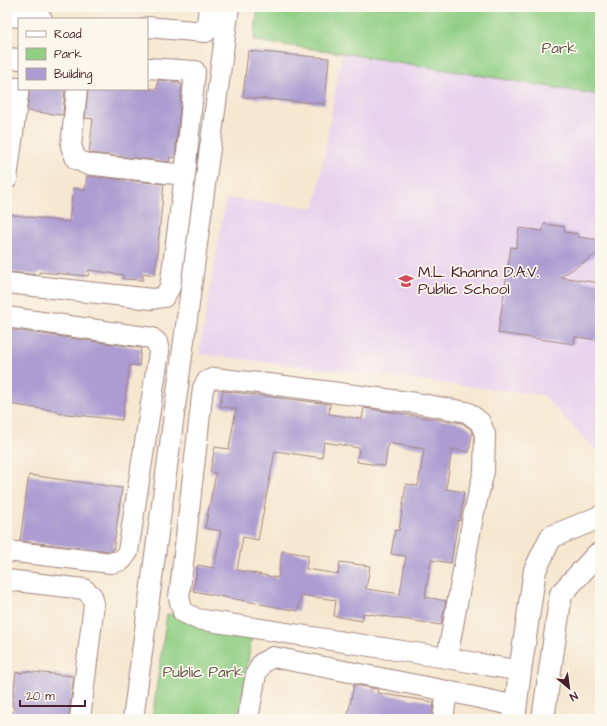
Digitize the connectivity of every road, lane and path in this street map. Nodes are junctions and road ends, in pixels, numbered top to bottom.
1 (209, 7) edge
2 (229, 7) edge
3 (10, 13) edge
4 (37, 18) edge
5 (148, 27) edge
6 (206, 32) junction
7 (226, 33) junction
8 (7, 58) edge
9 (18, 59) edge
10 (148, 68) edge
11 (195, 71) junction
12 (220, 73) junction
13 (19, 90) edge
14 (77, 90) edge
15 (9, 159) edge
16 (185, 175) junction
17 (7, 179) edge
18 (7, 283) edge
19 (7, 316) edge
20 (600, 517) edge
21 (7, 551) edge
22 (600, 554) edge
23 (7, 580) edge
24 (447, 658) junction
25 (520, 672) junction
26 (447, 691) junction
27 (515, 712) edge
28 (80, 719) edge
29 (132, 719) edge
30 (248, 719) edge
31 (443, 719) edge
32 (543, 719) edge

1 - 6 street
2 - 7 street
3 - 4 street
5 - 6 street
6 - 7 street
7 - 12 street
8 - 9 street
10 - 11 street
11 - 12 street
11 - 16 street
12 - 29 street
13 - 15 street
14 - 16 street
15 - 17 street
16 - 18 street
19 - 21 street
20 - 25 street
22 - 32 street
23 - 28 street
24 - 24 street
24 - 25 street
25 - 27 street
26 - 27 street
26 - 30 street
26 - 31 street

